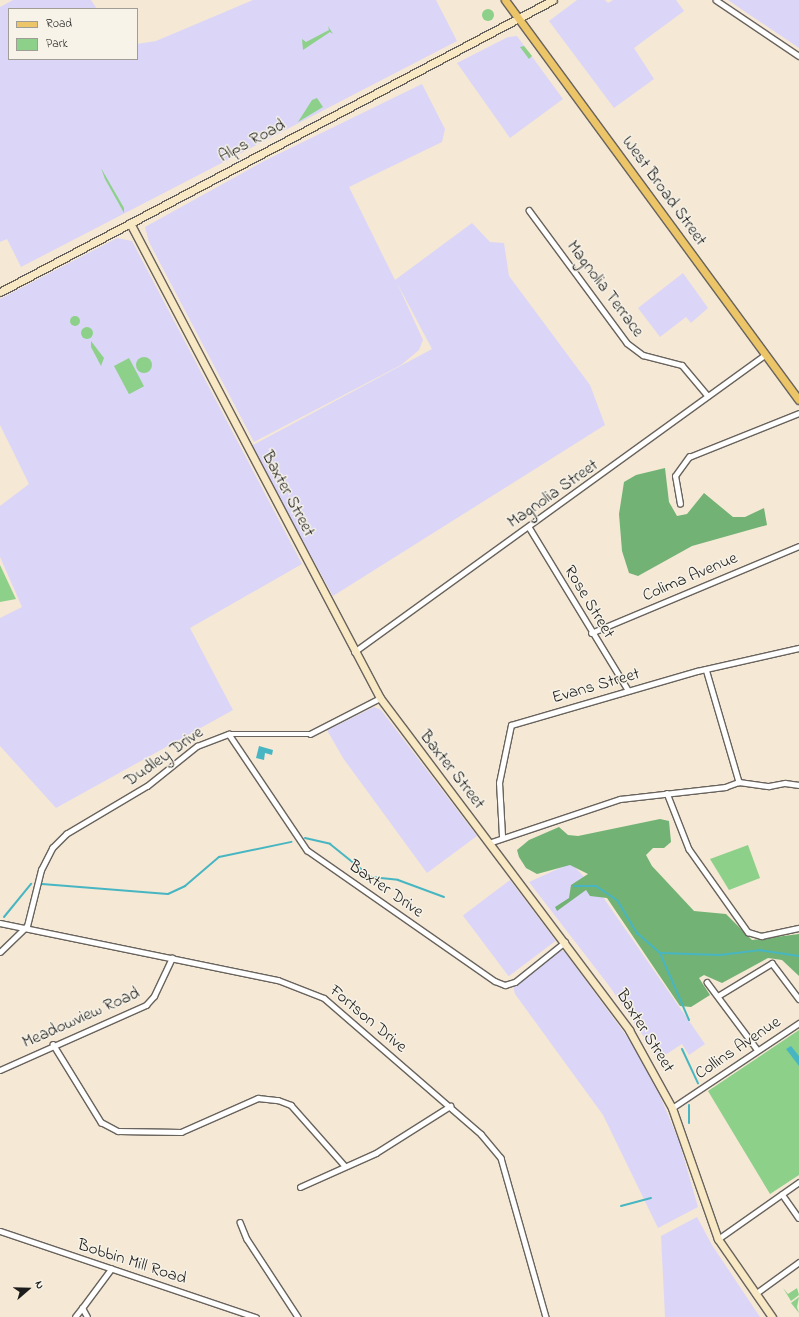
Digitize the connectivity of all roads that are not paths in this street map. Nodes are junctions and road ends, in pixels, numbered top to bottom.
1 (505, 0) edge
2 (553, 0) edge
3 (716, 0) edge
4 (519, 18) junction
5 (799, 56) edge
6 (529, 210) dead end
7 (130, 223) junction
8 (0, 292) edge
9 (766, 354) junction
10 (708, 396) junction
11 (799, 400) edge
12 (799, 413) edge
13 (680, 504) dead end
14 (529, 527) junction
15 (799, 546) edge
16 (591, 633) junction
17 (799, 648) edge
18 (354, 652) junction
19 (706, 669) junction
20 (628, 690) junction
21 (380, 698) junction
22 (229, 734) junction
23 (739, 782) junction
24 (799, 785) edge
25 (667, 793) junction
26 (502, 836) junction
27 (489, 843) junction
28 (0, 923) edge
29 (27, 926) junction
30 (799, 928) edge
31 (565, 942) junction
32 (0, 952) edge
33 (172, 958) junction
34 (707, 982) dead end
35 (718, 996) junction
36 (799, 999) edge
37 (799, 1023) edge
38 (53, 1044) junction
39 (757, 1049) junction
40 (0, 1070) edge
41 (450, 1106) junction
42 (672, 1108) junction
43 (345, 1166) junction
44 (799, 1182) edge
45 (300, 1187) dead end
46 (782, 1194) junction
47 (799, 1218) edge
48 (240, 1222) dead end
49 (0, 1231) edge
50 (718, 1240) junction
51 (799, 1262) edge
52 (111, 1269) junction
53 (755, 1294) junction
54 (82, 1308) junction
55 (75, 1317) edge
56 (87, 1317) edge
57 (256, 1317) edge
58 (298, 1317) edge
59 (546, 1317) edge
60 (772, 1317) edge

1 - 4 main road, West Broad Street
2 - 4 main road, Alps Road
3 - 5 street
4 - 7 main road, Alps Road
4 - 9 main road, West Broad Street
6 - 10 street, Magnolia Terrace
7 - 8 main road, Alps Road
7 - 18 main road, Baxter Street
9 - 10 street, Magnolia Street
9 - 11 main road, West Broad Street
10 - 14 street, Magnolia Street
12 - 13 street
14 - 16 street, Rose Street
14 - 18 street, Magnolia Street
15 - 16 street, Colima Avenue
16 - 20 street, Rose Street
17 - 19 street, Evans Street
18 - 21 main road, Baxter Street
19 - 20 street, Evans Street
19 - 23 street
20 - 26 street, Evans Street
21 - 22 street, Dudley Drive
21 - 27 main road, Baxter Street
22 - 29 street, Dudley Drive
22 - 31 street, Baxter Drive
23 - 24 street
23 - 25 street
25 - 26 street
25 - 30 street
26 - 27 street
27 - 31 main road, Baxter Street
28 - 29 street, Fortson Drive
29 - 32 street
29 - 33 street, Fortson Drive
31 - 42 main road, Baxter Street
33 - 38 street, Meadowview Road
33 - 41 street, Fortson Drive
34 - 35 street
35 - 36 street
35 - 39 street
37 - 39 street, Collins Avenue
38 - 40 street, Meadowview Road
38 - 43 street
39 - 42 street, Collins Avenue
41 - 43 street
41 - 59 street, Fortson Drive
42 - 50 main road, Baxter Street
43 - 45 street
44 - 46 street
46 - 47 street
46 - 50 street
48 - 58 street
49 - 52 street, Bobbin Mill Road
50 - 53 main road, Baxter Street
51 - 53 street
52 - 54 street
52 - 57 street, Bobbin Mill Road
53 - 60 main road, Baxter Street
54 - 55 street
54 - 56 street

